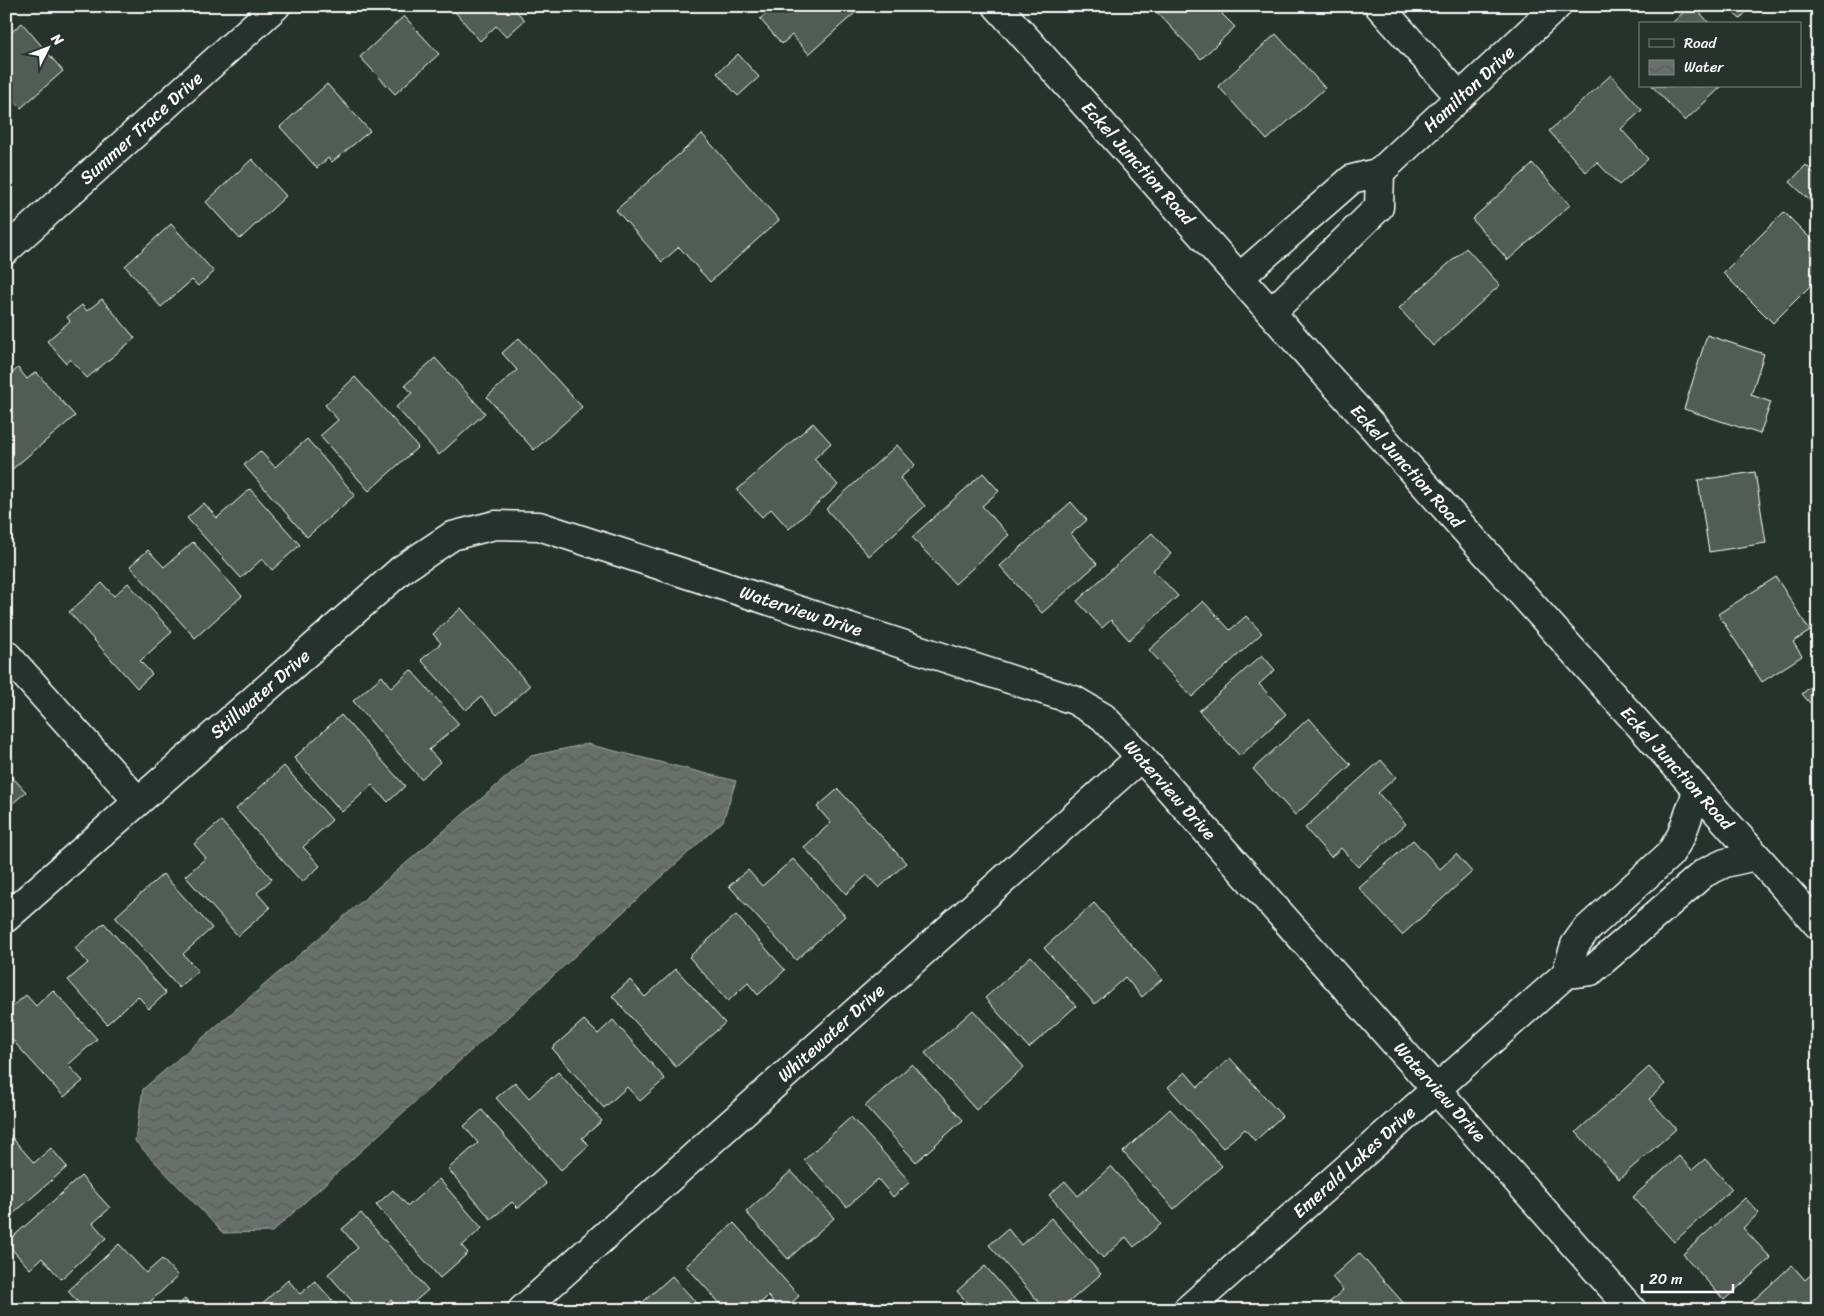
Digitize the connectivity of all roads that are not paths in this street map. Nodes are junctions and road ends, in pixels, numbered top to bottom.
1 (276, 6) edge
2 (997, 6) edge
3 (1379, 6) edge
4 (1557, 6) edge
5 (1460, 97) junction
6 (1380, 172) junction
7 (9, 241) edge
8 (1240, 277) junction
9 (1272, 313) junction
10 (539, 526) joint
11 (6, 654) edge
12 (1141, 757) junction
13 (1697, 792) junction
14 (138, 801) junction
15 (1756, 856) junction
16 (6, 918) edge
17 (1818, 925) edge
18 (1566, 974) junction
19 (1436, 1088) junction
20 (522, 1310) edge
21 (1187, 1310) edge
22 (1632, 1310) edge

1 - 7 street, Summer Trace Drive
2 - 8 street, Eckel Junction Road
3 - 5 street
4 - 5 street, Hamilton Drive
5 - 6 street, Hamilton Drive
6 - 8 street, Hamilton Drive
6 - 9 street
8 - 9 street, Eckel Junction Road
9 - 13 street, Eckel Junction Road
10 - 12 street, Waterview Drive
10 - 14 street, Stillwater Drive
11 - 14 street
12 - 19 street, Waterview Drive
12 - 20 street, Whitewater Drive
13 - 15 street, Eckel Junction Road
13 - 18 street
14 - 16 street, Stillwater Drive
15 - 17 street, Eckel Junction Road
15 - 18 street
18 - 19 street, Emerald Lakes Drive
19 - 21 street, Emerald Lakes Drive
19 - 22 street, Waterview Drive

